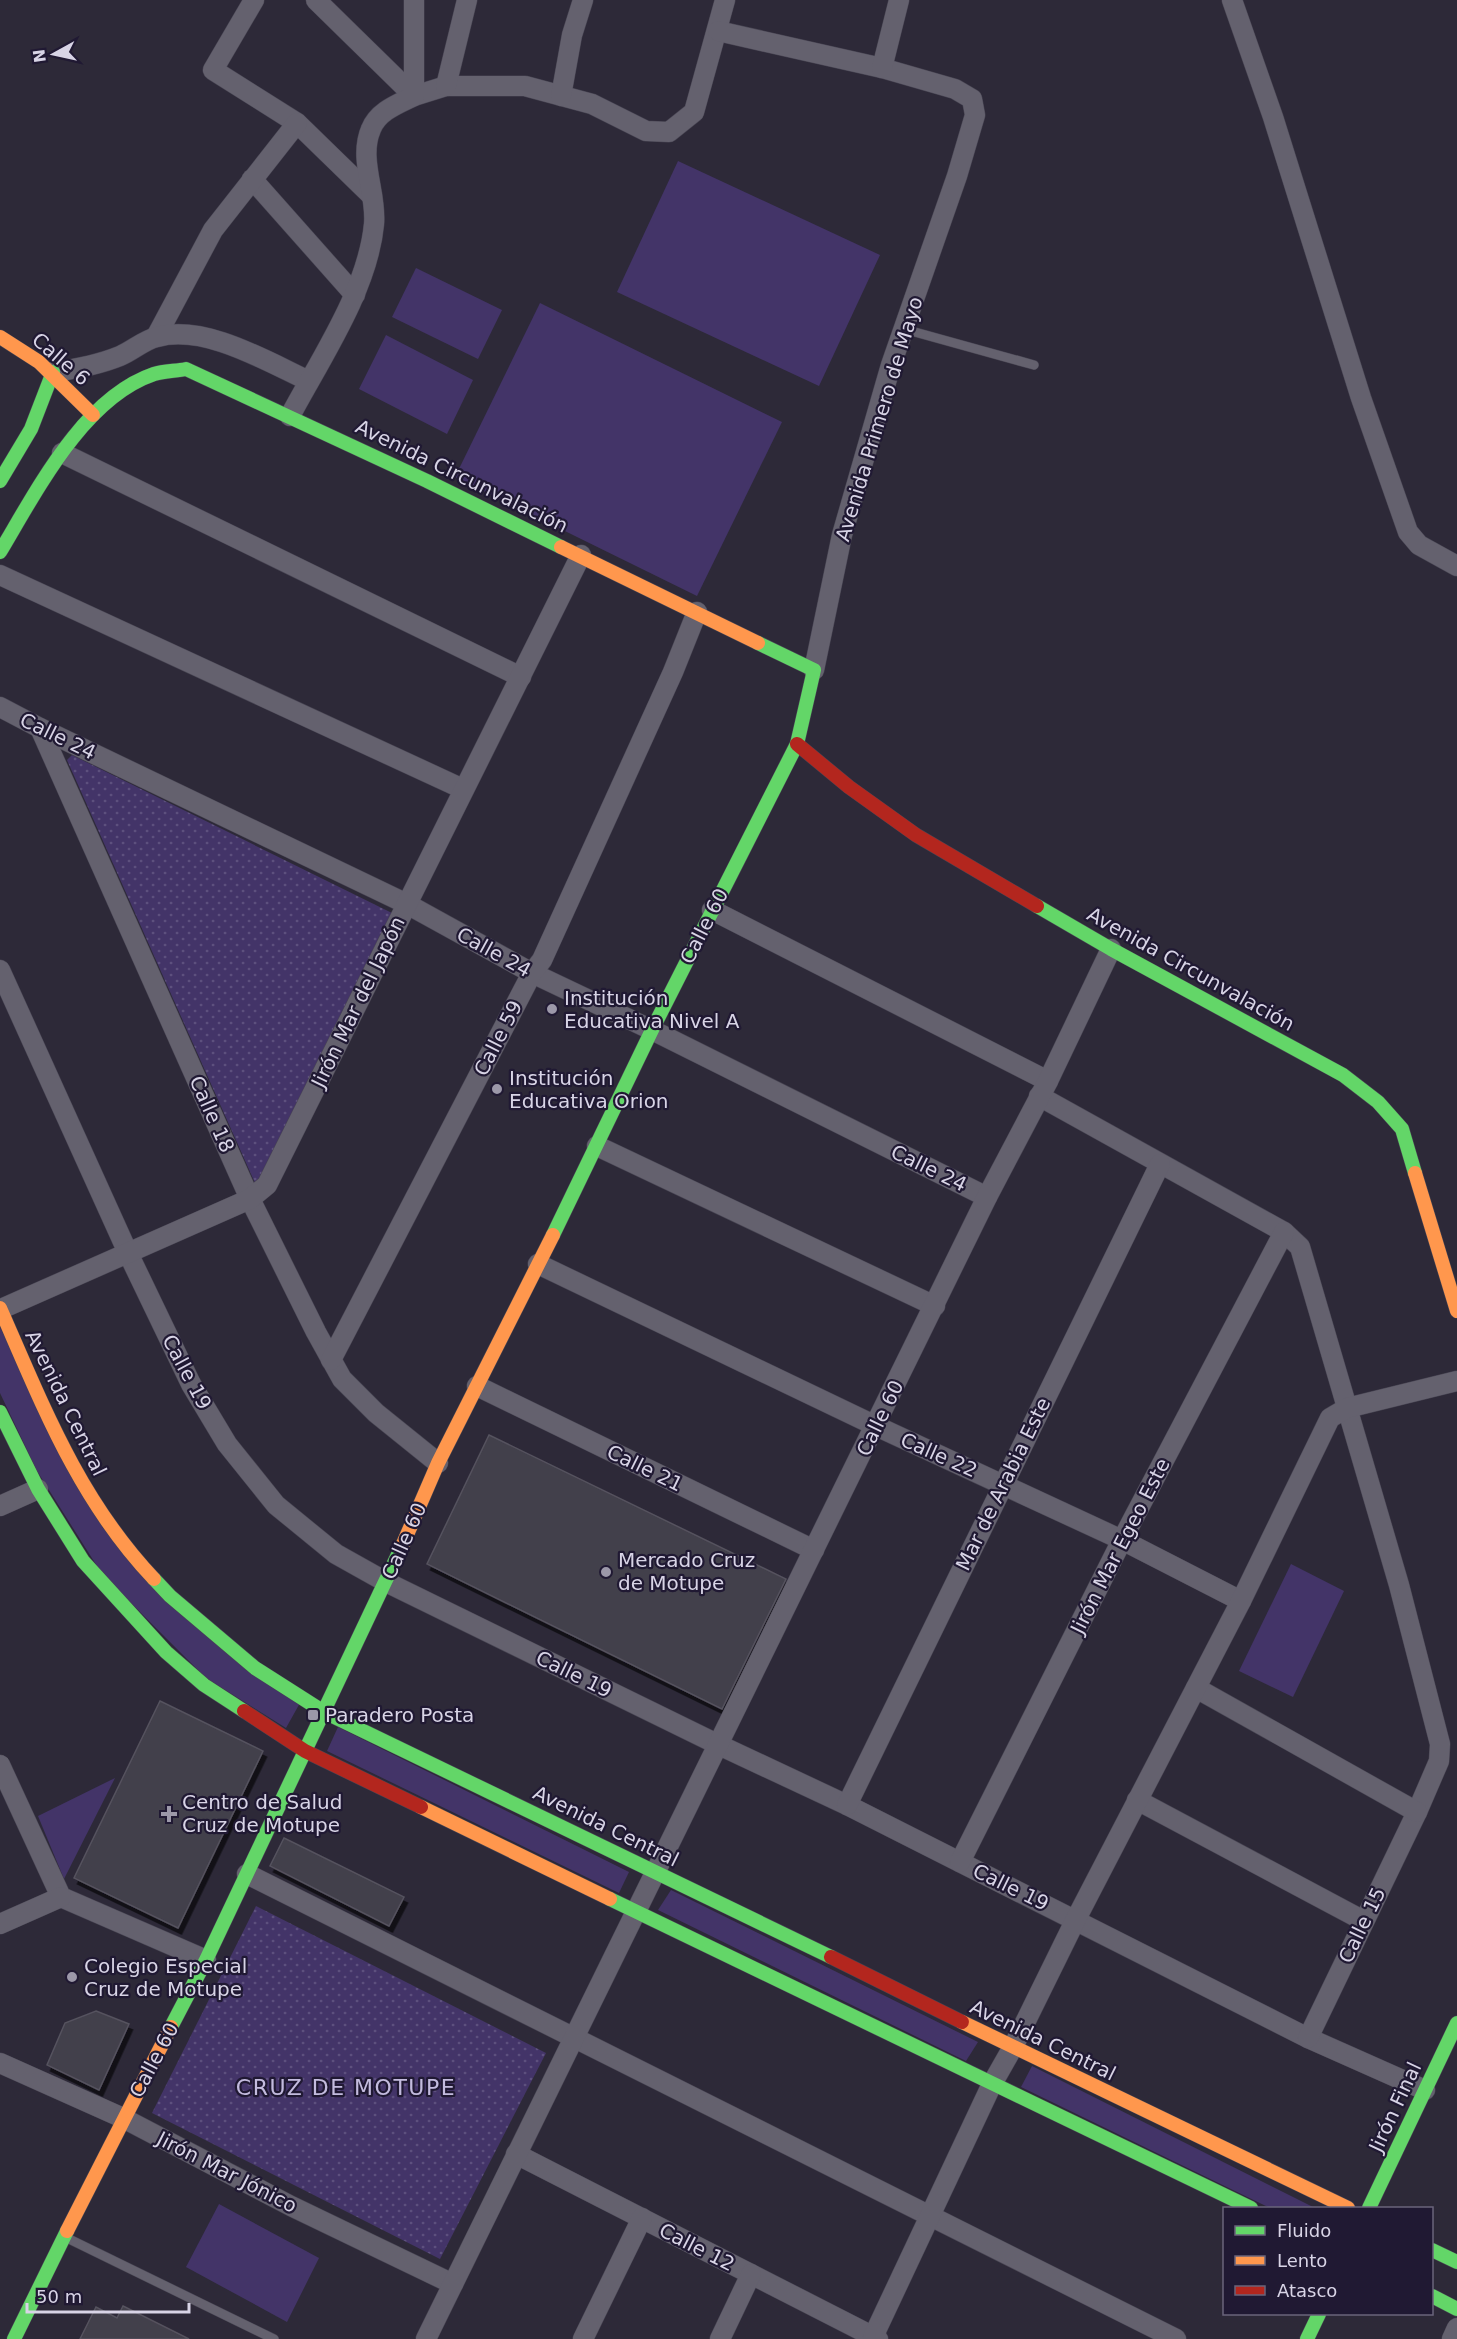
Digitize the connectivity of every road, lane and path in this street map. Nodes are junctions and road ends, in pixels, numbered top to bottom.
1 (254, 0) edge
2 (316, 0) edge
3 (414, 0) edge
4 (467, 0) edge
5 (583, 0) edge
6 (725, 0) edge
7 (1232, 0) edge
8 (896, 1) edge
9 (718, 31) junction
10 (882, 68) junction
11 (446, 86) junction
12 (414, 96) junction
13 (561, 96) junction
14 (297, 123) junction
15 (252, 179) junction
16 (372, 196) junction
17 (355, 295) junction
18 (904, 329) junction
19 (0, 337) edge
20 (156, 337) junction
21 (1034, 365) dead end
22 (53, 372) junction
23 (309, 381) junction
24 (93, 414) junction
25 (290, 416) junction
26 (62, 453) junction
27 (0, 481) edge
28 (0, 552) edge
29 (581, 555) junction
30 (1457, 566) edge
31 (0, 575) edge
32 (697, 612) junction
33 (814, 670) junction
34 (521, 677) junction
35 (0, 707) edge
36 (40, 728) junction
37 (798, 744) junction
38 (464, 789) junction
39 (407, 904) junction
40 (712, 910) junction
41 (1111, 950) junction
42 (0, 970) edge
43 (532, 973) junction
44 (652, 1030) junction
45 (1043, 1089) junction
46 (597, 1146) junction
47 (1160, 1164) junction
48 (987, 1197) junction
49 (250, 1199) junction
50 (1284, 1232) junction
51 (128, 1253) junction
52 (538, 1264) junction
53 (935, 1306) junction
54 (0, 1309) edge
55 (1457, 1311) edge
56 (331, 1359) junction
57 (1457, 1381) edge
58 (477, 1386) junction
59 (1347, 1408) junction
60 (0, 1412) edge
61 (876, 1426) junction
62 (438, 1463) junction
63 (1003, 1484) junction
64 (38, 1489) junction
65 (0, 1506) edge
66 (1122, 1540) junction
67 (814, 1550) junction
68 (386, 1582) junction
69 (1241, 1601) junction
70 (1196, 1688) junction
71 (324, 1712) junction
72 (718, 1745) junction
73 (305, 1751) junction
74 (0, 1765) edge
75 (1137, 1800) junction
76 (847, 1805) junction
77 (1417, 1812) junction
78 (960, 1862) junction
79 (656, 1871) junction
80 (247, 1874) junction
81 (61, 1897) junction
82 (636, 1911) junction
83 (1076, 1919) junction
84 (1364, 1921) junction
85 (0, 1924) edge
86 (206, 1960) junction
87 (1457, 2023) edge
88 (574, 2037) junction
89 (1308, 2037) junction
90 (1013, 2047) junction
91 (0, 2063) edge
92 (992, 2084) junction
93 (1425, 2091) junction
94 (123, 2118) junction
95 (516, 2154) junction
96 (1249, 2207) edge
97 (1346, 2207) edge
98 (1369, 2207) edge
99 (931, 2216) junction
100 (642, 2218) junction
101 (64, 2237) junction
102 (1433, 2251) edge
103 (1457, 2262) edge
104 (751, 2274) junction
105 (453, 2284) junction
106 (1433, 2297) edge
107 (1457, 2309) edge
108 (1318, 2315) edge
109 (1457, 2328) edge
110 (875, 2338) edge
111 (14, 2339) edge
112 (274, 2339) edge
113 (426, 2339) edge
114 (583, 2339) edge
115 (720, 2339) edge
116 (1176, 2339) edge
117 (1307, 2339) edge
118 (1452, 2339) edge

1 - 14 street
2 - 12 street
3 - 12 street
4 - 11 street
5 - 13 street
6 - 9 street
7 - 30 street
8 - 10 street
9 - 10 street
9 - 13 street
10 - 18 street, Avenida Primero de Mayo
11 - 12 street
11 - 13 street
12 - 16 street
14 - 15 street
14 - 16 street
15 - 17 street
15 - 20 street
16 - 17 street
17 - 23 street
18 - 21 lane
18 - 33 street, Avenida Primero de Mayo
19 - 22 street, Calle 6
20 - 22 street
20 - 23 street
22 - 24 street, Calle 6
22 - 27 street
23 - 25 street
24 - 25 street, Avenida Circunvalación
24 - 26 street, Avenida Circunvalación
25 - 29 street, Avenida Circunvalación
26 - 28 street, Avenida Circunvalación
26 - 34 street
29 - 32 street, Avenida Circunvalación
29 - 34 street, Jirón Mar del Japón
31 - 38 street
32 - 33 street, Avenida Circunvalación
32 - 43 street, Calle 59
33 - 37 street, Avenida Primero de Mayo
34 - 38 street, Jirón Mar del Japón
35 - 36 street, Calle 24
36 - 39 street, Calle 24
36 - 49 street, Calle 18
37 - 40 street, Calle 60
37 - 41 street, Avenida Circunvalación
38 - 39 street, Jirón Mar del Japón
39 - 43 street, Calle 24
39 - 49 street, Jirón Mar del Japón
40 - 44 street, Calle 60
40 - 45 street
41 - 45 street, Calle 60
41 - 55 street, Avenida Circunvalación
42 - 51 street, Calle 19
43 - 44 street, Calle 24
43 - 56 street, Calle 59
44 - 46 street, Calle 60
44 - 48 street, Calle 24
45 - 47 street
45 - 48 street, Calle 60
46 - 52 street, Calle 60
46 - 53 street
47 - 50 street
47 - 63 street, Mar de Arabia Este
48 - 53 street, Calle 60
49 - 51 street, Jirón Mar del Japón
49 - 56 street, Calle 18
50 - 59 street, Calle 15
50 - 66 street, Jirón Mar Egeo Este
51 - 54 street, Jirón Mar del Japón
51 - 68 street, Calle 19
52 - 58 street, Calle 60
52 - 61 street, Calle 22
53 - 61 street, Calle 60
54 - 71 street, Avenida Central
56 - 62 street, Calle 18
57 - 59 street
58 - 62 street, Calle 60
58 - 67 street, Calle 21
59 - 69 street
59 - 77 street, Calle 15
60 - 64 street
61 - 63 street, Calle 22
61 - 67 street, Calle 60
62 - 68 street, Calle 60
63 - 66 street, Calle 22
63 - 76 street, Mar de Arabia Este
64 - 65 street
64 - 73 street
66 - 69 street, Calle 22
66 - 78 street, Jirón Mar Egeo Este
67 - 72 street, Calle 60
68 - 71 street, Calle 60
68 - 72 street, Calle 19
69 - 70 street
70 - 75 street
70 - 77 street
71 - 73 street, Calle 60
71 - 79 street, Avenida Central
72 - 76 street, Calle 19
72 - 79 street, Calle 60
73 - 80 street, Calle 60
73 - 82 street
74 - 81 street
75 - 83 street
75 - 84 street
76 - 78 street, Calle 19
77 - 84 street, Calle 15
78 - 83 street, Calle 19
79 - 82 street, Calle 60
79 - 90 street, Avenida Central
80 - 86 street, Calle 60
80 - 88 street
81 - 85 street
81 - 86 street
82 - 88 street, Calle 60
82 - 92 street
83 - 89 street, Calle 19
83 - 90 street
84 - 89 street, Calle 15
86 - 94 street, Calle 60
87 - 93 street, Jirón Final
88 - 95 street, Calle 60
88 - 99 street
89 - 93 street, Calle 19
90 - 92 street
90 - 97 street, Avenida Central
91 - 94 street, Jirón Mar Jónico
92 - 96 street
92 - 99 street
93 - 98 street, Jirón Final
94 - 101 street, Calle 60
94 - 105 street, Jirón Mar Jónico
95 - 100 street, Calle 12
95 - 105 street, Calle 60
99 - 110 street
99 - 116 street
100 - 104 street, Calle 12
100 - 114 street
101 - 111 street, Calle 60
101 - 112 lane
102 - 103 street
104 - 110 street, Calle 12
104 - 115 street
105 - 113 street, Calle 60
106 - 107 street
108 - 117 street
109 - 118 street

